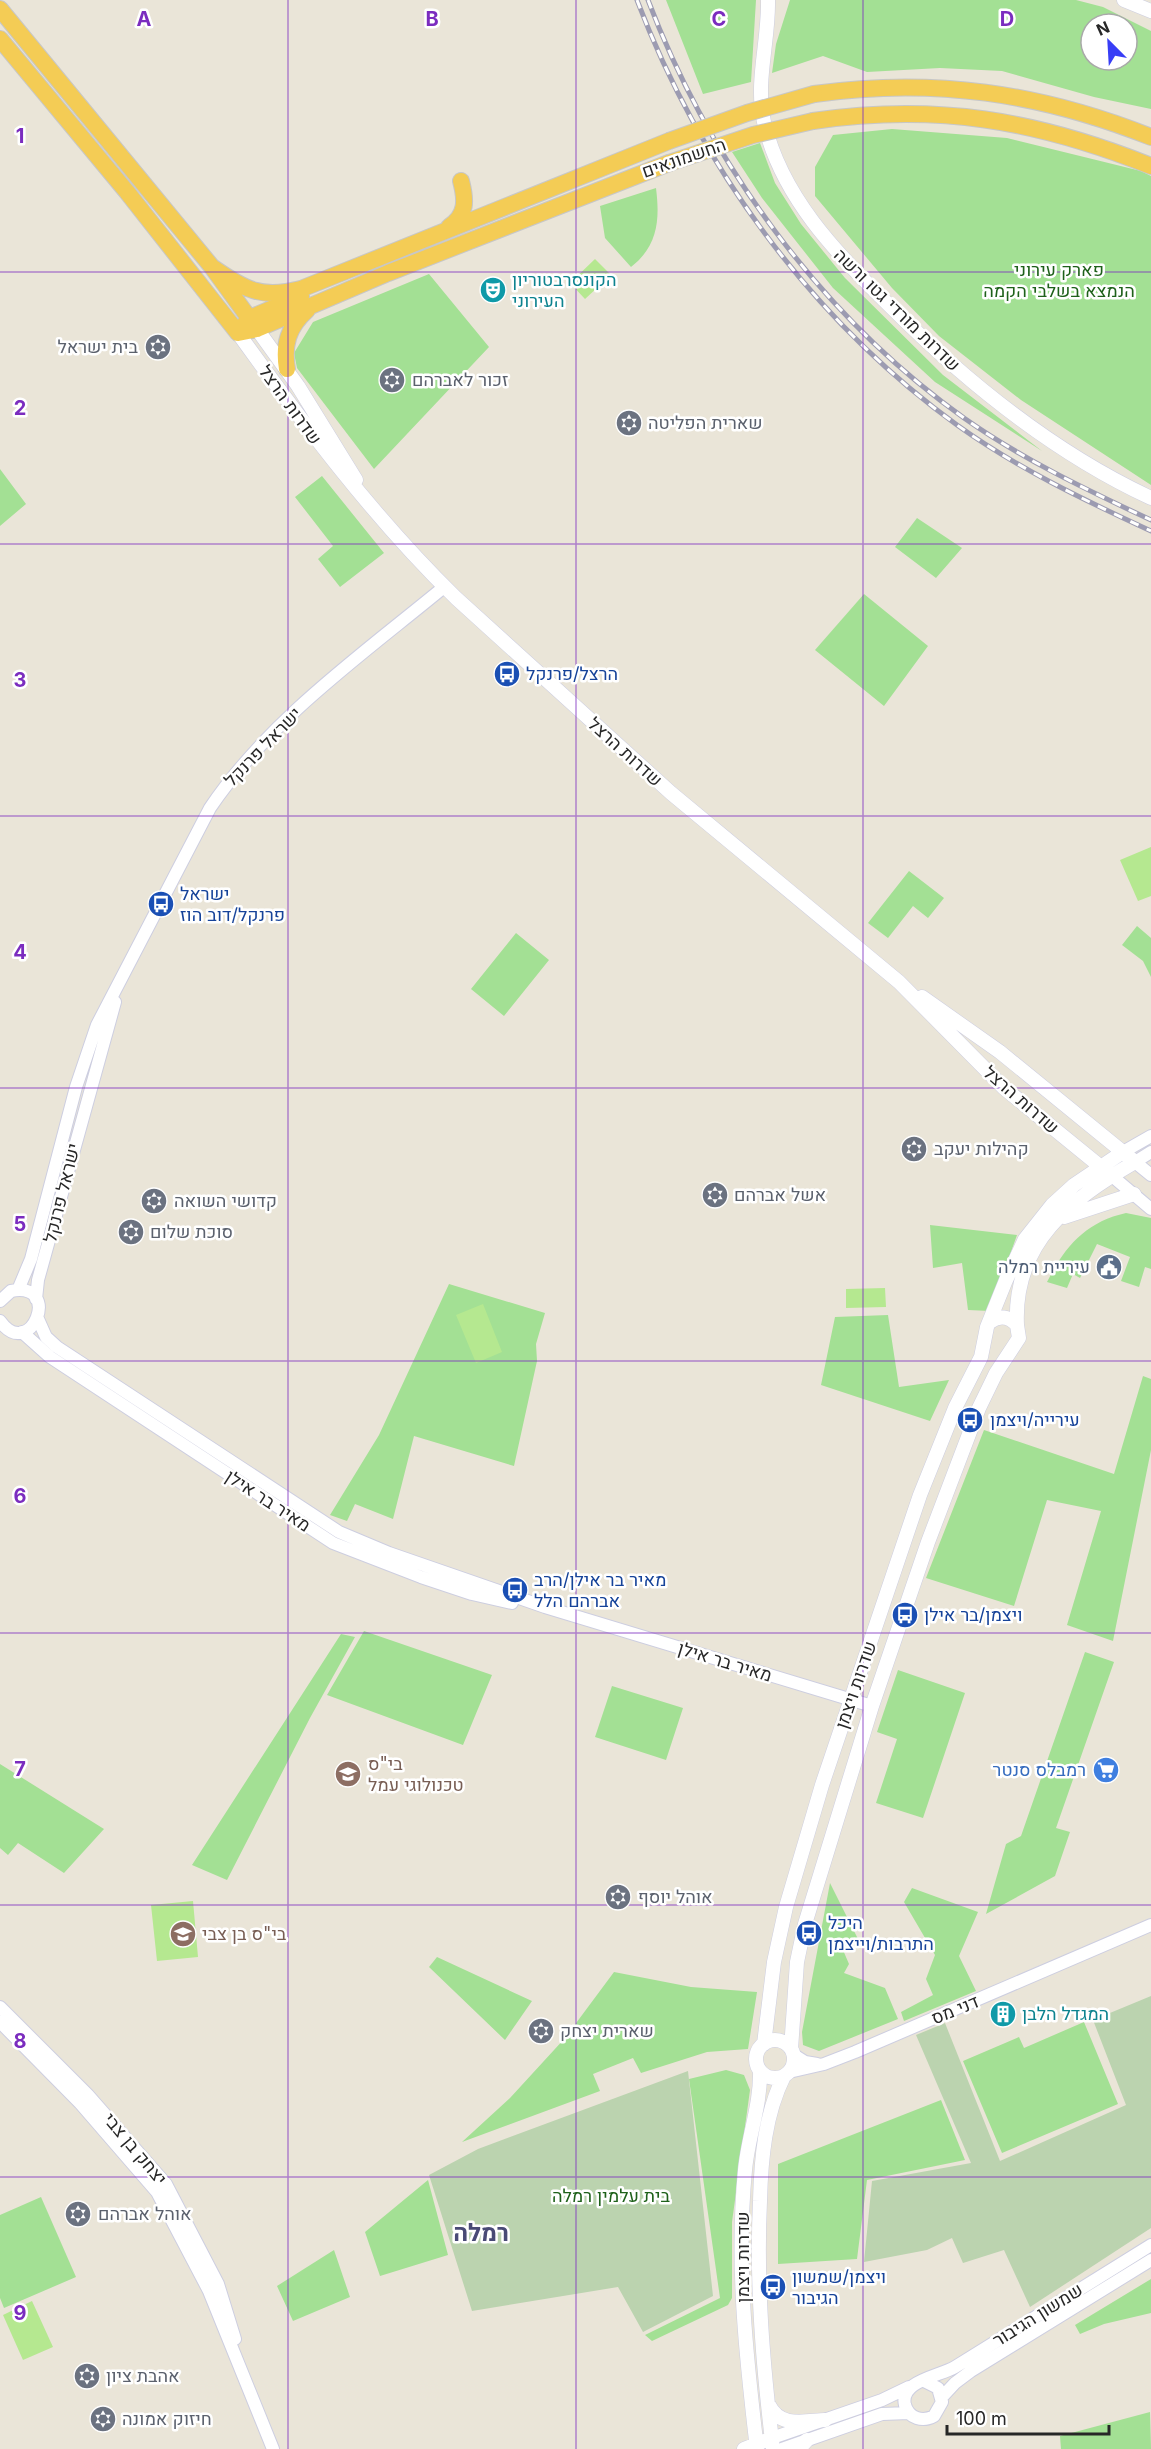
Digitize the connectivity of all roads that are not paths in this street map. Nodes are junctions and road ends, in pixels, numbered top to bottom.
1 (768, 0) edge
2 (776, 0) edge
3 (1124, 0) edge
4 (0, 9) edge
5 (1151, 11) edge
6 (0, 39) edge
7 (766, 40) junction
8 (1112, 123) junction
9 (1151, 125) edge
10 (1151, 137) edge
11 (1151, 166) edge
12 (513, 203) junction
13 (431, 237) junction
14 (212, 267) junction
15 (333, 278) junction
16 (314, 304) junction
17 (254, 323) junction
18 (237, 333) junction
19 (287, 369) junction
20 (1151, 498) edge
21 (369, 502) junction
22 (444, 587) junction
23 (899, 982) junction
24 (120, 983) junction
25 (1151, 1136) edge
26 (1123, 1152) junction
27 (1151, 1152) edge
28 (1135, 1162) junction
29 (1101, 1166) junction
30 (1151, 1175) edge
31 (1112, 1176) junction
32 (1134, 1194) junction
33 (1151, 1209) edge
34 (1049, 1226) junction
35 (18, 1290) junction
36 (36, 1299) junction
37 (0, 1301) edge
38 (38, 1319) junction
39 (990, 1322) junction
40 (1, 1324) edge
41 (1017, 1325) junction
42 (22, 1332) junction
43 (986, 1337) junction
44 (1012, 1348) junction
45 (545, 1607) junction
46 (851, 1701) junction
47 (872, 1706) junction
48 (1151, 1925) edge
49 (0, 2007) edge
50 (0, 2022) edge
51 (764, 2044) junction
52 (793, 2052) junction
53 (824, 2064) junction
54 (760, 2071) junction
55 (787, 2074) junction
56 (1151, 2245) edge
57 (1151, 2260) edge
58 (918, 2383) junction
59 (247, 2390) junction
60 (942, 2397) junction
61 (768, 2403) junction
62 (909, 2413) junction
63 (825, 2420) junction
64 (772, 2444) edge
65 (803, 2445) edge
66 (752, 2448) edge
67 (273, 2449) edge
68 (782, 2449) edge

1 - 7 main road, שדרות מורדי גטו ורשה
2 - 7 main road, שדרות מורדי גטו ורשה
3 - 5 main road
4 - 14 highway
6 - 18 highway
7 - 20 main road, שדרות מורדי גטו ורשה
8 - 9 highway
8 - 10 highway, החשמונאים
8 - 12 highway, החשמונאים, bridge
11 - 16 highway, החשמונאים, bridge
12 - 13 highway, החשמונאים
12 - 13 highway
13 - 15 highway, החשמונאים
14 - 15 highway
14 - 17 highway
15 - 17 highway
16 - 17 highway, החשמונאים
16 - 19 highway
17 - 18 highway, החשמונאים
17 - 19 main road, שדרות הרצל
18 - 21 main road, שדרות הרצל
19 - 21 main road, שדרות הרצל
21 - 22 main road, שדרות הרצל
22 - 23 main road, שדרות הרצל
22 - 24 street, ישראל פרנקל
23 - 26 main road, שדרות הרצל
23 - 29 main road, שדרות הרצל
24 - 35 street, ישראל פרנקל
24 - 36 street, ישראל פרנקל
25 - 26 street
26 - 28 main road, שדרות הרצל
26 - 29 main road
27 - 28 street
28 - 30 street, שדרות הרצל
28 - 31 main road
29 - 31 main road, שדרות הרצל
29 - 39 main road
31 - 32 street, שדרות הרצל
31 - 34 main road
32 - 33 street, שדרות הרצל
32 - 34 main road
34 - 41 main road
35 - 36 street
35 - 37 street
36 - 38 street, ישראל פרנקל
38 - 42 street
38 - 45 street, מאיר בר אילן
39 - 41 main road
39 - 43 main road
40 - 42 street
41 - 44 main road
42 - 45 street, מאיר בר אילן
43 - 44 main road
43 - 46 main road, שדרות ויצמן
44 - 47 main road, שדרות ויצמן
45 - 46 street, מאיר בר אילן
46 - 47 street, מאיר בר אילן
46 - 51 main road, שדרות ויצמן
47 - 52 main road, שדרות ויצמן
48 - 53 street, דני מס
49 - 59 street, יצחק בן צבי
50 - 59 street, יצחק בן צבי
51 - 52 main road
51 - 54 main road
52 - 53 street
52 - 55 main road
53 - 55 street, דני מס
54 - 55 main road
54 - 66 main road, שדרות ויצמן
55 - 61 main road, שדרות ויצמן
56 - 58 street, שמשון הגיבור
57 - 60 street, שמשון הגיבור
58 - 60 street
58 - 62 street
58 - 63 street, שמשון הגיבור
59 - 67 street, יצחק בן צבי
60 - 62 street
61 - 63 main road
61 - 64 main road, שדרות ויצמן
62 - 65 street
63 - 64 street, שמשון הגיבור
64 - 66 main road
65 - 68 street

